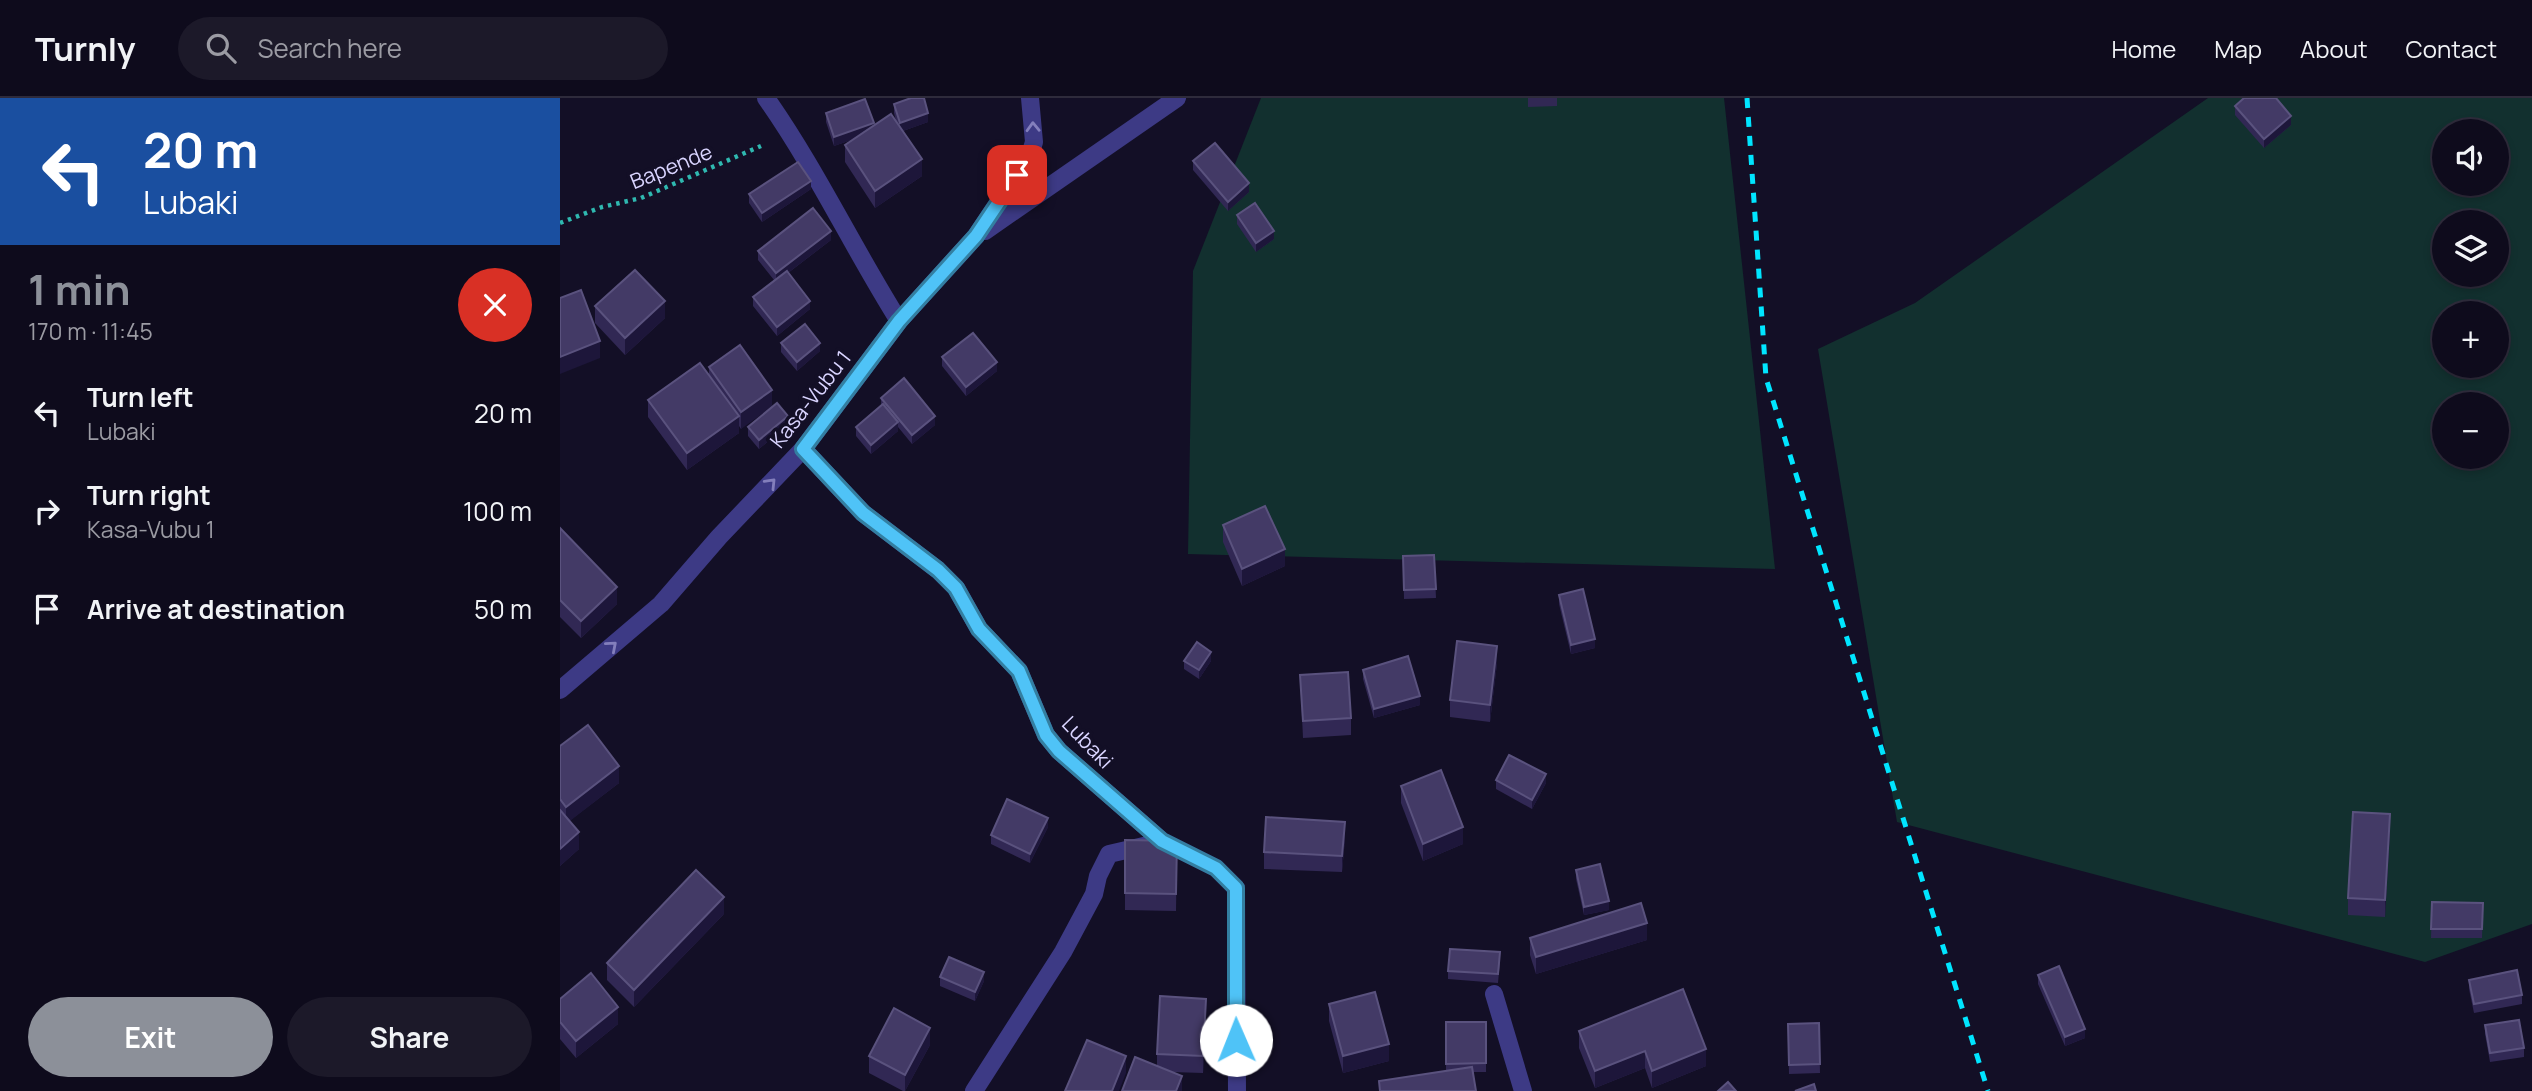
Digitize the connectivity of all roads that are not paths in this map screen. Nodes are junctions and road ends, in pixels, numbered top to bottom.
1 (766, 98) edge
2 (1030, 98) edge
3 (1177, 98) edge
4 (976, 236) junction
5 (899, 321) junction
6 (803, 449) junction
7 (560, 690) edge
8 (1162, 841) junction
9 (1494, 995) dead end
10 (974, 1091) edge
11 (1237, 1091) edge
12 (1523, 1091) edge

1 - 5 street
4 -> 2 street, Kasa-Vubu 1
3 - 4 street
4 - 5 street, Kasa-Vubu 1
5 - 6 street, Kasa-Vubu 1
7 -> 6 street, Kasa-Vubu 1
6 - 8 street, Lubaki
8 - 10 street
8 - 11 street, Lubaki
9 - 12 street

